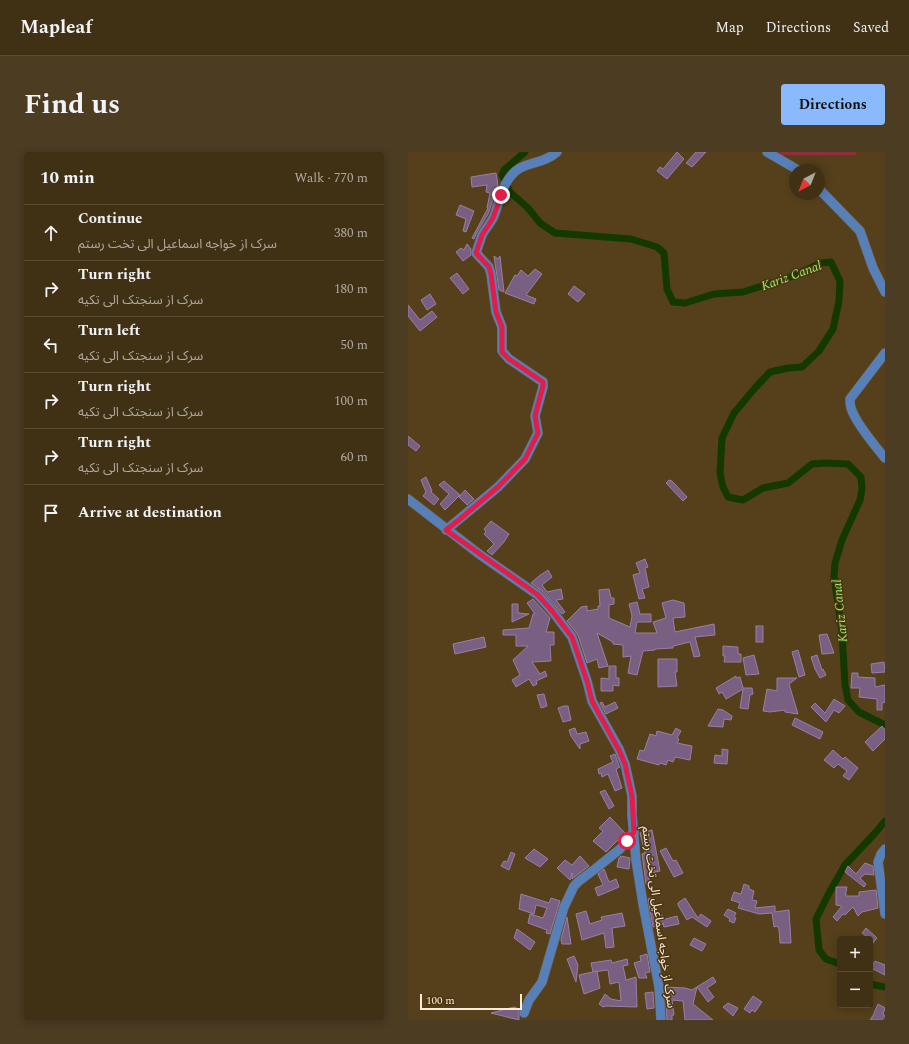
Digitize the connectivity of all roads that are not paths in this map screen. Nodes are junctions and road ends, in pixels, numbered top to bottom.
1 (557, 152) edge
2 (768, 152) edge
3 (789, 165) edge
4 (825, 195) edge
5 (885, 292) edge
6 (885, 353) edge
7 (885, 458) edge
8 (408, 499) edge
9 (446, 530) junction
10 (634, 832) junction
11 (885, 850) edge
12 (885, 914) edge
13 (524, 1014) dead end
14 (661, 1020) edge

1 - 9 street
2 - 3 street
4 - 5 street
6 - 7 street
8 - 9 street, سرک از خواجه اسماعیل الی تخت رستم
9 - 10 street, سرک از خواجه اسماعیل الی تخت رستم
10 - 13 street
10 - 14 street, سرک از خواجه اسماعیل الی تخت رستم
11 - 12 street

